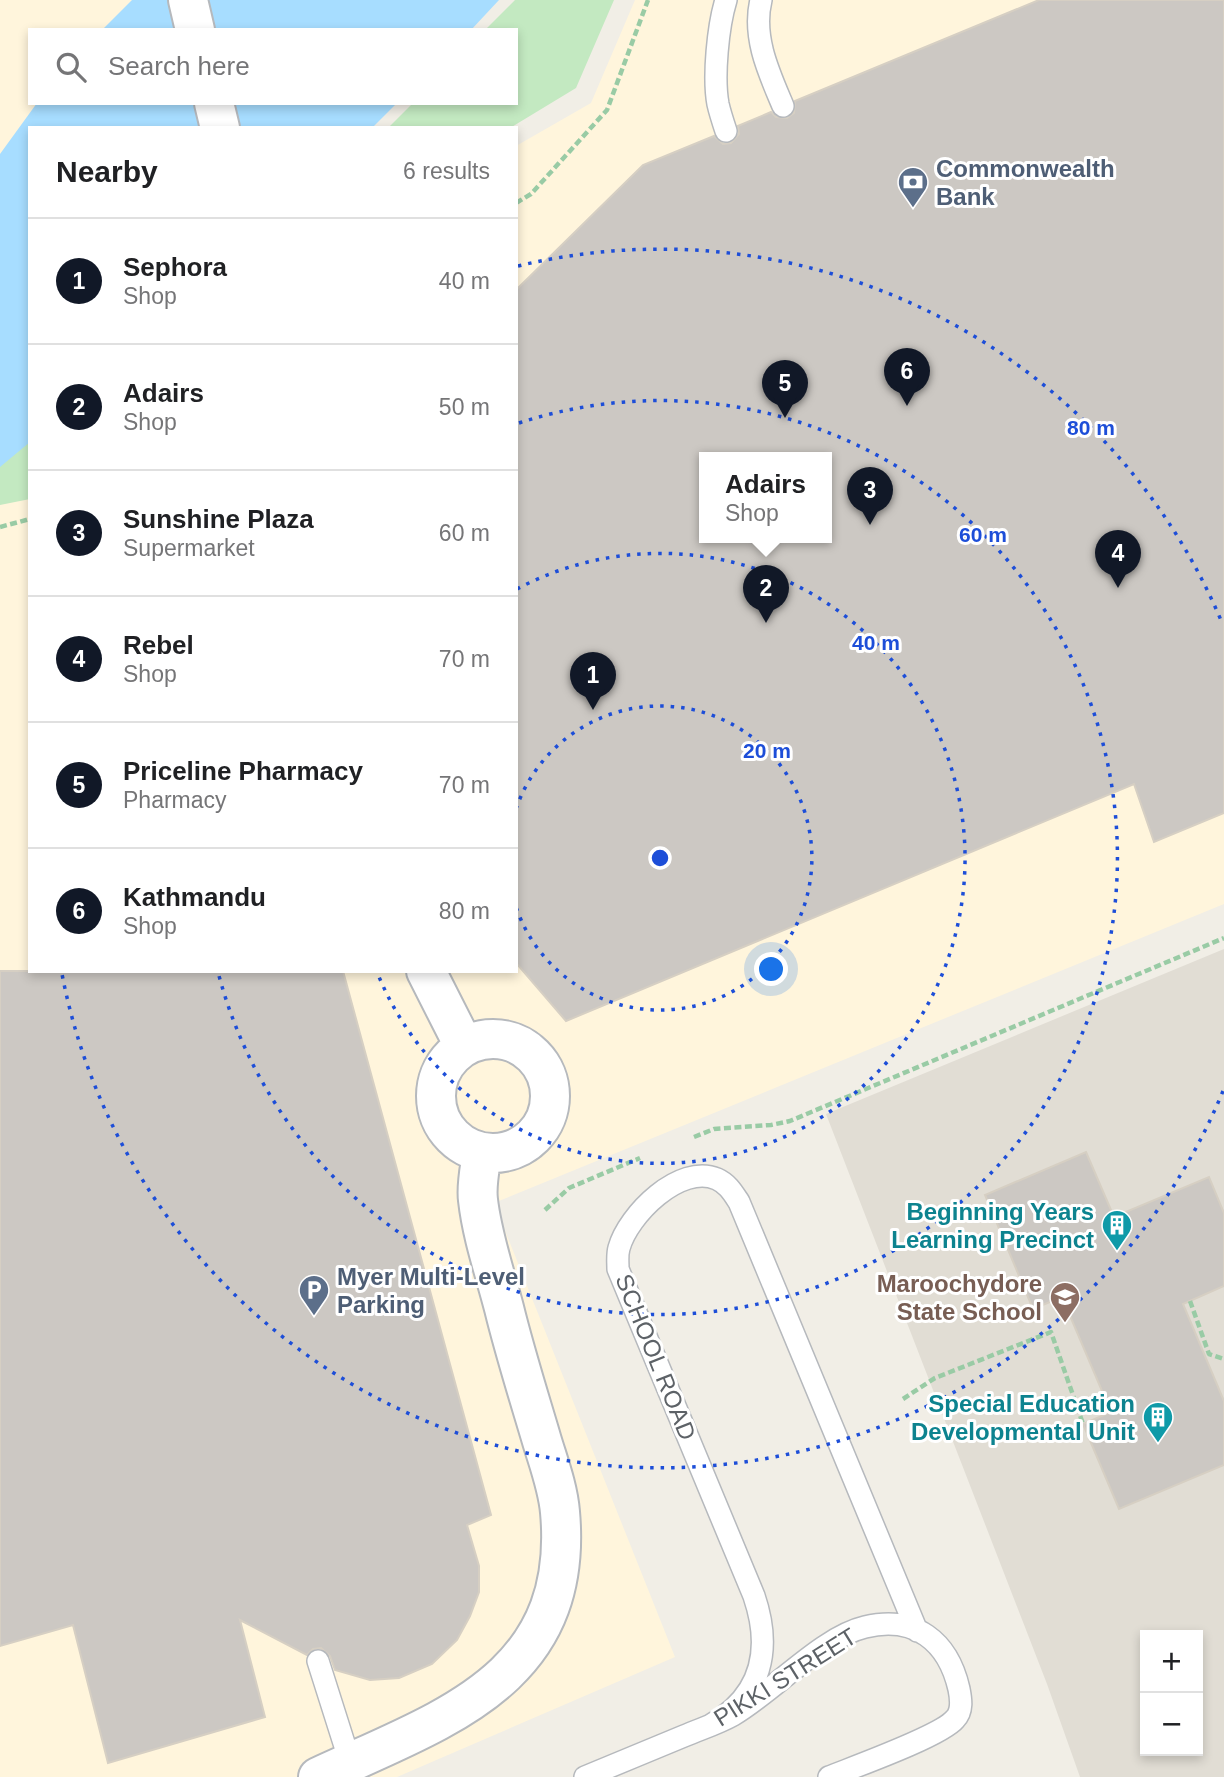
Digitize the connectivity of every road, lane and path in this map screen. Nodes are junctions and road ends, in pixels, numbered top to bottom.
1 (188, 0) edge
2 (648, 0) edge
3 (726, 0) edge
4 (761, 0) edge
5 (195, 28) edge
6 (214, 105) edge
7 (783, 106) dead end
8 (220, 126) edge
9 (726, 131) dead end
10 (518, 202) edge
11 (28, 520) edge
12 (0, 527) edge
13 (1224, 937) edge
14 (427, 973) edge
15 (464, 1046) junction
16 (690, 1138) dead end
17 (482, 1153) junction
18 (642, 1158) dead end
19 (545, 1210) dead end
20 (1190, 1301) dead end
21 (1224, 1359) edge
22 (903, 1399) dead end
23 (1083, 1424) dead end
24 (917, 1631) junction
25 (318, 1661) dead end
26 (711, 1725) junction
27 (334, 1770) edge
28 (585, 1777) edge
29 (829, 1777) edge

1 - 5 street
2 - 10 path
3 - 9 lane
4 - 7 lane
6 - 8 street
11 - 12 path
13 - 16 path
14 - 15 street
15 - 17 street
15 - 17 street
17 - 27 street
18 - 19 path
20 - 21 path
22 - 23 path
24 - 26 lane, PIKKI STREET
24 - 26 lane, SCHOOL ROAD
24 - 29 lane, PIKKI STREET
25 - 27 lane
26 - 28 lane, PIKKI STREET

